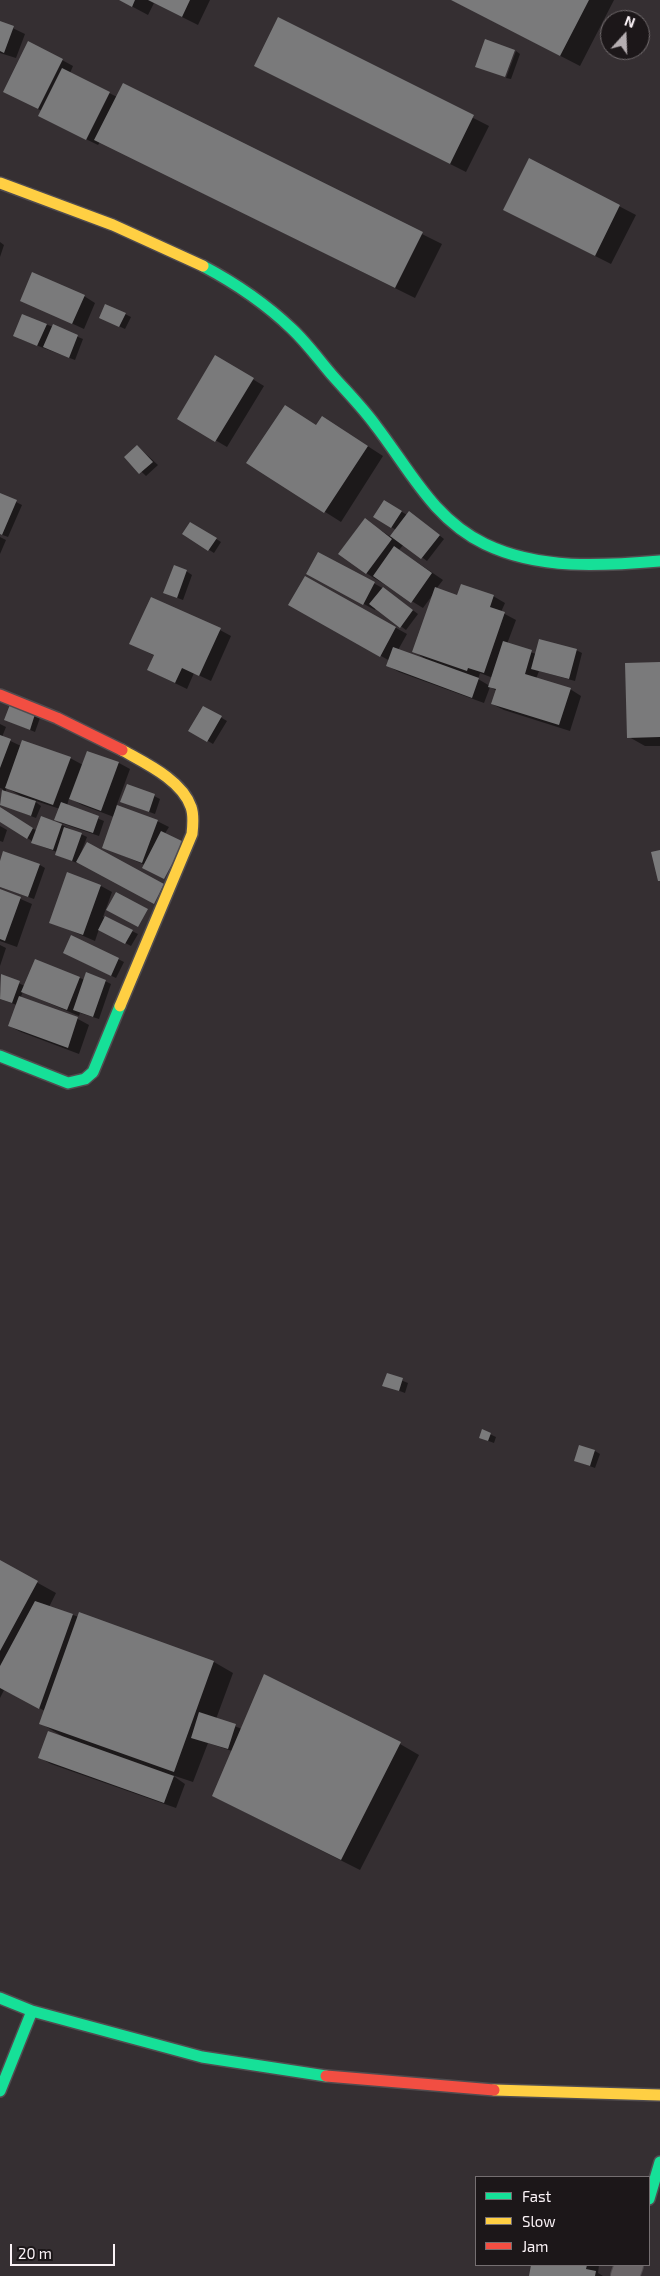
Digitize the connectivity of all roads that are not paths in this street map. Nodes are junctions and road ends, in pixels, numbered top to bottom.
1 (0, 183) edge
2 (660, 561) edge
3 (0, 694) edge
4 (0, 1056) edge
5 (0, 1998) edge
6 (32, 2011) junction
7 (0, 2091) edge
8 (660, 2095) edge
9 (660, 2162) edge
10 (650, 2196) edge

1 - 2 street
3 - 4 street
5 - 6 street
6 - 7 street
6 - 8 street
9 - 10 street

